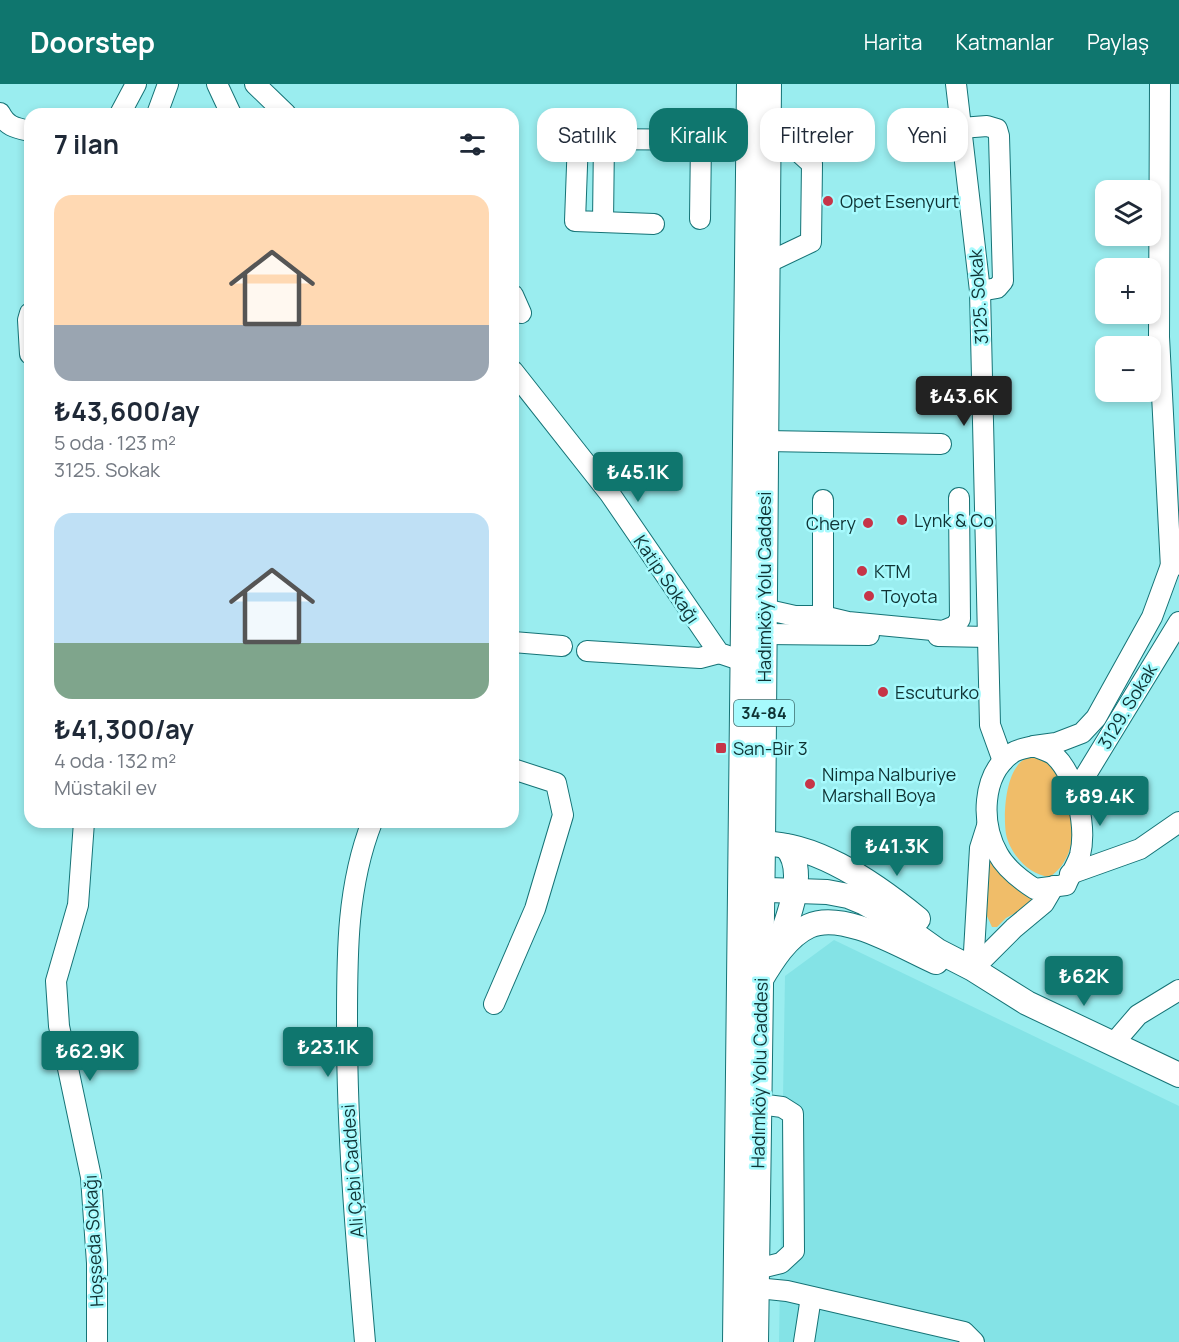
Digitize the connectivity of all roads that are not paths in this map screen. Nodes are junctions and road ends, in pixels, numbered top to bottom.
1 (136, 84) edge
2 (168, 84) edge
3 (217, 84) edge
4 (255, 84) edge
5 (749, 84) edge
6 (769, 84) edge
7 (956, 84) edge
8 (1160, 84) edge
9 (123, 108) edge
10 (159, 108) edge
11 (228, 108) edge
12 (280, 108) edge
13 (769, 108) edge
14 (959, 108) edge
15 (0, 113) edge
16 (968, 127) edge
17 (24, 129) edge
18 (748, 140) edge
19 (577, 162) edge
20 (596, 162) edge
21 (701, 162) edge
22 (748, 162) edge
23 (769, 162) edge
24 (810, 162) edge
25 (965, 162) edge
26 (700, 219) dead end
27 (595, 221) junction
28 (654, 224) dead end
29 (769, 262) junction
30 (980, 291) junction
31 (519, 379) edge
32 (766, 441) junction
33 (941, 444) dead end
34 (958, 498) dead end
35 (823, 500) dead end
36 (1179, 540) edge
37 (1170, 568) junction
38 (764, 609) junction
39 (823, 615) junction
40 (1179, 622) edge
41 (764, 634) junction
42 (988, 637) junction
43 (519, 642) edge
44 (562, 646) dead end
45 (587, 651) dead end
46 (719, 653) junction
47 (742, 660) junction
48 (1034, 746) junction
49 (1003, 761) junction
50 (519, 771) edge
51 (1076, 791) junction
52 (1179, 822) edge
53 (987, 826) junction
54 (84, 828) edge
55 (370, 828) edge
56 (757, 851) junction
57 (1070, 874) junction
58 (1054, 886) junction
59 (762, 888) junction
60 (794, 892) junction
61 (774, 957) junction
62 (973, 969) junction
63 (760, 981) junction
64 (1179, 990) edge
65 (494, 1004) dead end
66 (1113, 1044) junction
67 (1179, 1075) edge
68 (759, 1104) junction
69 (757, 1278) junction
70 (811, 1297) junction
71 (97, 1342) edge
72 (364, 1342) edge
73 (735, 1342) edge
74 (756, 1342) edge
75 (804, 1342) edge
76 (974, 1342) edge

1 - 9 street
2 - 10 street
3 - 11 street
4 - 12 street
5 - 18 main road, Hadımköy Yolu Caddesi / 34-84
6 - 13 main road, Hadımköy Yolu Caddesi / 34-84
7 - 14 street, 3125. Sokak
8 - 37 street
15 - 17 street
16 - 30 street
19 - 27 street
20 - 27 street
21 - 26 street
22 - 47 main road, Hadımköy Yolu Caddesi / 34-84
23 - 29 main road, Hadımköy Yolu Caddesi / 34-84
24 - 29 street
25 - 30 street, 3125. Sokak
27 - 28 street
29 - 32 main road, Hadımköy Yolu Caddesi / 34-84
30 - 42 street, 3125. Sokak
31 - 46 street, Katip Sokağı
32 - 33 street
32 - 38 main road, Hadımköy Yolu Caddesi / 34-84
34 - 39 street
35 - 39 street
36 - 37 street
37 - 48 street
38 - 39 street
38 - 41 main road, Hadımköy Yolu Caddesi / 34-84
40 - 51 street, 3129. Sokak
41 - 42 street
41 - 56 main road, Hadımköy Yolu Caddesi / 34-84
42 - 49 street, 3125. Sokak
43 - 44 street
45 - 46 street
46 - 47 street
47 - 56 main road, Hadımköy Yolu Caddesi / 34-84
48 - 49 street
48 - 51 street
49 - 53 street
50 - 65 street
51 - 57 street
52 - 57 street
53 - 58 street
53 - 62 street
54 - 71 street, Hoşseda Sokağı
55 - 72 street, Ali Çebi Caddesi
56 - 59 main road
56 - 60 main road
56 - 62 main road
56 - 73 main road, Hadımköy Yolu Caddesi / 34-84
57 - 58 street
58 - 62 street
59 - 60 main road
59 - 63 main road, Hadımköy Yolu Caddesi
60 - 61 main road
60 - 62 main road
61 - 62 main road
61 - 63 main road
62 - 66 main road
63 - 68 main road, Hadımköy Yolu Caddesi
64 - 66 street
66 - 67 main road
68 - 69 main road, Hadımköy Yolu Caddesi
68 - 69 street
69 - 70 street
69 - 74 main road, Hadımköy Yolu Caddesi
70 - 75 street
70 - 76 street

